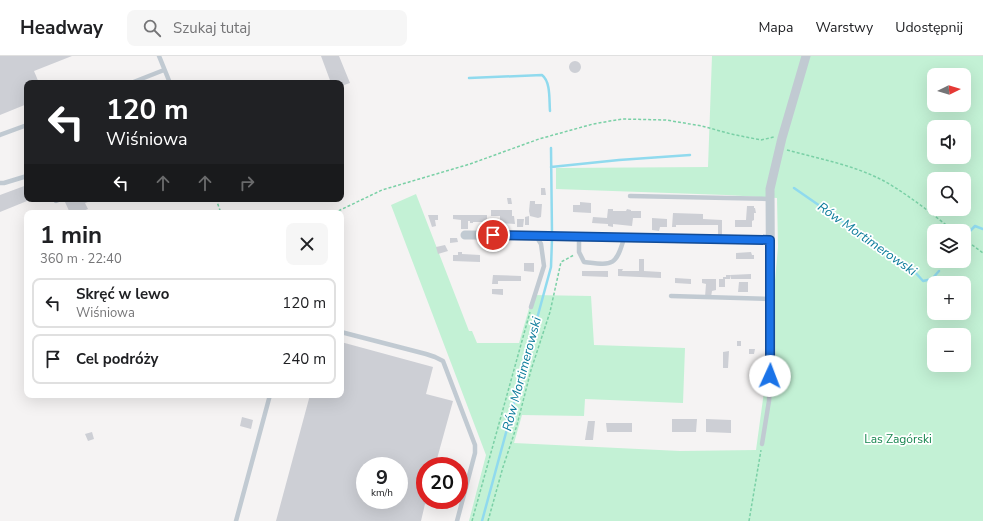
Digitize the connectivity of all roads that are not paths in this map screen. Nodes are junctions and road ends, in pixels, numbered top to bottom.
1 (159, 56) edge
2 (806, 56) edge
3 (164, 70) junction
4 (139, 80) edge
5 (169, 80) edge
6 (24, 126) edge
7 (0, 135) edge
8 (24, 177) edge
9 (0, 184) edge
10 (630, 196) dead end
11 (770, 200) junction
12 (465, 235) dead end
13 (540, 236) junction
14 (579, 236) junction
15 (624, 238) junction
16 (770, 240) junction
17 (671, 296) dead end
18 (771, 299) junction
19 (531, 306) road end
20 (344, 333) edge
21 (771, 364) joint
22 (269, 398) edge
23 (762, 444) road end
24 (236, 521) edge
25 (457, 521) edge

1 - 3 lane
2 - 11 street
3 - 4 lane
3 - 5 lane
6 - 7 lane
8 - 9 lane
10 - 11 lane
11 - 16 street
12 - 13 street
13 - 14 street
13 - 19 lane
14 - 15 street
14 - 15 lane
15 - 16 street
16 - 18 street
17 - 18 lane
18 - 21 street
20 - 25 lane
21 - 23 lane
22 - 24 lane

